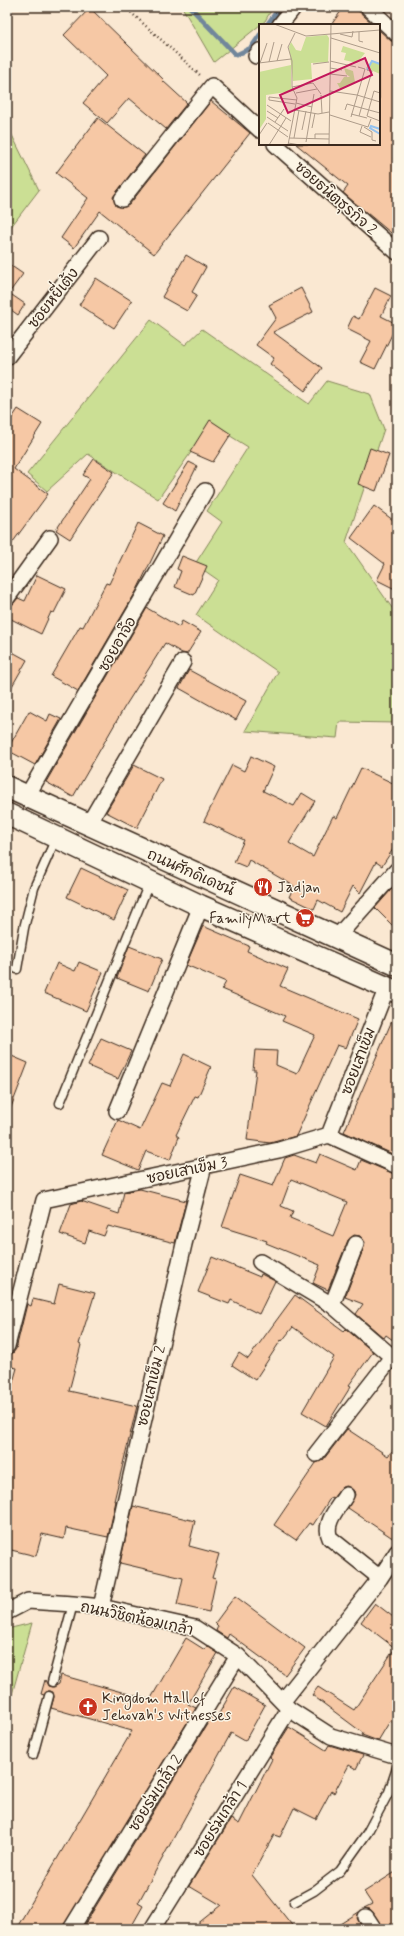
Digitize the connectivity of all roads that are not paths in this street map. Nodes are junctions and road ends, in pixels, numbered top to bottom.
1 (294, 7) edge
2 (368, 7) edge
3 (281, 24) edge
4 (397, 34) edge
5 (259, 129) edge
6 (276, 145) edge
7 (122, 200) dead end
8 (99, 238) dead end
9 (397, 252) edge
10 (7, 357) edge
11 (205, 491) dead end
12 (50, 538) dead end
13 (7, 598) edge
14 (183, 662) dead end
15 (7, 787) edge
16 (27, 796) junction
17 (7, 814) edge
18 (88, 825) junction
19 (56, 838) junction
20 (397, 870) edge
21 (149, 882) junction
22 (201, 906) junction
23 (336, 938) junction
24 (397, 965) edge
25 (17, 969) dead end
26 (392, 989) edge
27 (60, 1103) dead end
28 (117, 1111) dead end
29 (329, 1135) junction
30 (204, 1166) junction
31 (397, 1166) edge
32 (356, 1244) dead end
33 (260, 1262) dead end
34 (332, 1305) junction
35 (7, 1346) edge
36 (394, 1359) edge
37 (316, 1454) dead end
38 (346, 1495) dead end
39 (397, 1552) edge
40 (380, 1578) junction
41 (72, 1604) junction
42 (101, 1607) junction
43 (7, 1612) edge
44 (238, 1656) junction
45 (52, 1682) dead end
46 (49, 1696) dead end
47 (286, 1705) junction
48 (33, 1755) dead end
49 (397, 1756) edge
50 (397, 1768) edge
51 (294, 1902) dead end
52 (71, 1929) edge
53 (152, 1929) edge

1 - 3 street
2 - 4 street
5 - 7 street
6 - 9 street, ซอยธนิตธุรกิจ 2
8 - 10 street, ซอยหยี่เต้ง
11 - 16 street, ซอยอาจ๊อ
12 - 13 street
14 - 18 street
15 - 16 main road, ถนนศักดิเดชน์
16 - 18 main road, ถนนศักดิเดชน์
17 - 19 main road, ถนนศักดิเดชน์
18 - 23 main road, ถนนศักดิเดชน์
19 - 21 main road, ถนนศักดิเดชน์
19 - 25 lane
20 - 23 street
21 - 22 main road, ถนนศักดิเดชน์
21 - 27 lane
22 - 26 main road, ถนนศักดิเดชน์
22 - 28 street
23 - 24 main road, ถนนศักดิเดชน์
26 - 29 street, ซอยเสาเข็ม
29 - 30 street, ซอยเสาเข็ม 3
29 - 31 street
30 - 35 street, ซอยเสาเข็ม 3
30 - 42 street, ซอยเสาเข็ม 2
32 - 34 street
33 - 34 street
34 - 36 street
36 - 37 street
38 - 40 street
39 - 40 street, ซอยร่มเกล้า 1
40 - 47 street, ซอยร่มเกล้า 1
41 - 42 street, ถนนวิชิตน้อมเกล้า
41 - 43 street, ถนนวิชิตน้อมเกล้า
41 - 45 lane
42 - 44 street, ถนนวิชิตน้อมเกล้า
44 - 47 street, ถนนวิชิตน้อมเกล้า
44 - 52 street, ซอยร่มเกล้า 2
46 - 48 lane
47 - 49 street, ถนนวิชิตน้อมเกล้า
47 - 53 street, ซอยร่มเกล้า 1
50 - 51 lane

